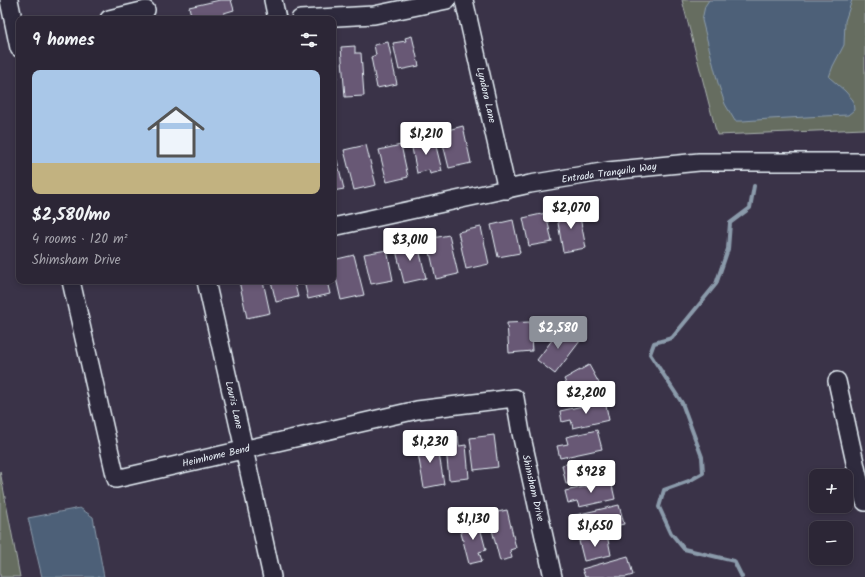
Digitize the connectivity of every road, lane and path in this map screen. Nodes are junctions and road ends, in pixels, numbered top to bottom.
1 (9, 0) edge
2 (273, 0) edge
3 (447, 0) edge
4 (464, 0) edge
5 (146, 10) edge
6 (121, 16) edge
7 (276, 16) edge
8 (336, 17) edge
9 (16, 34) edge
10 (865, 162) edge
11 (507, 190) junction
12 (336, 226) edge
13 (72, 284) edge
14 (207, 284) edge
15 (837, 381) dead end
16 (515, 398) joint
17 (244, 449) junction
18 (865, 502) edge
19 (272, 577) edge
20 (553, 577) edge

1 - 9 street
2 - 7 street
3 - 8 street
4 - 11 street, Lyndora Lane
5 - 6 street
10 - 11 street, Entrada Tranquila Way
11 - 12 street, Entrada Tranquila Way
13 - 17 street, Heimhome Bend
14 - 17 street, Louris Lane
15 - 18 street
16 - 17 street, Heimhome Bend
16 - 20 street, Shimsham Drive
17 - 19 street, Louris Lane

